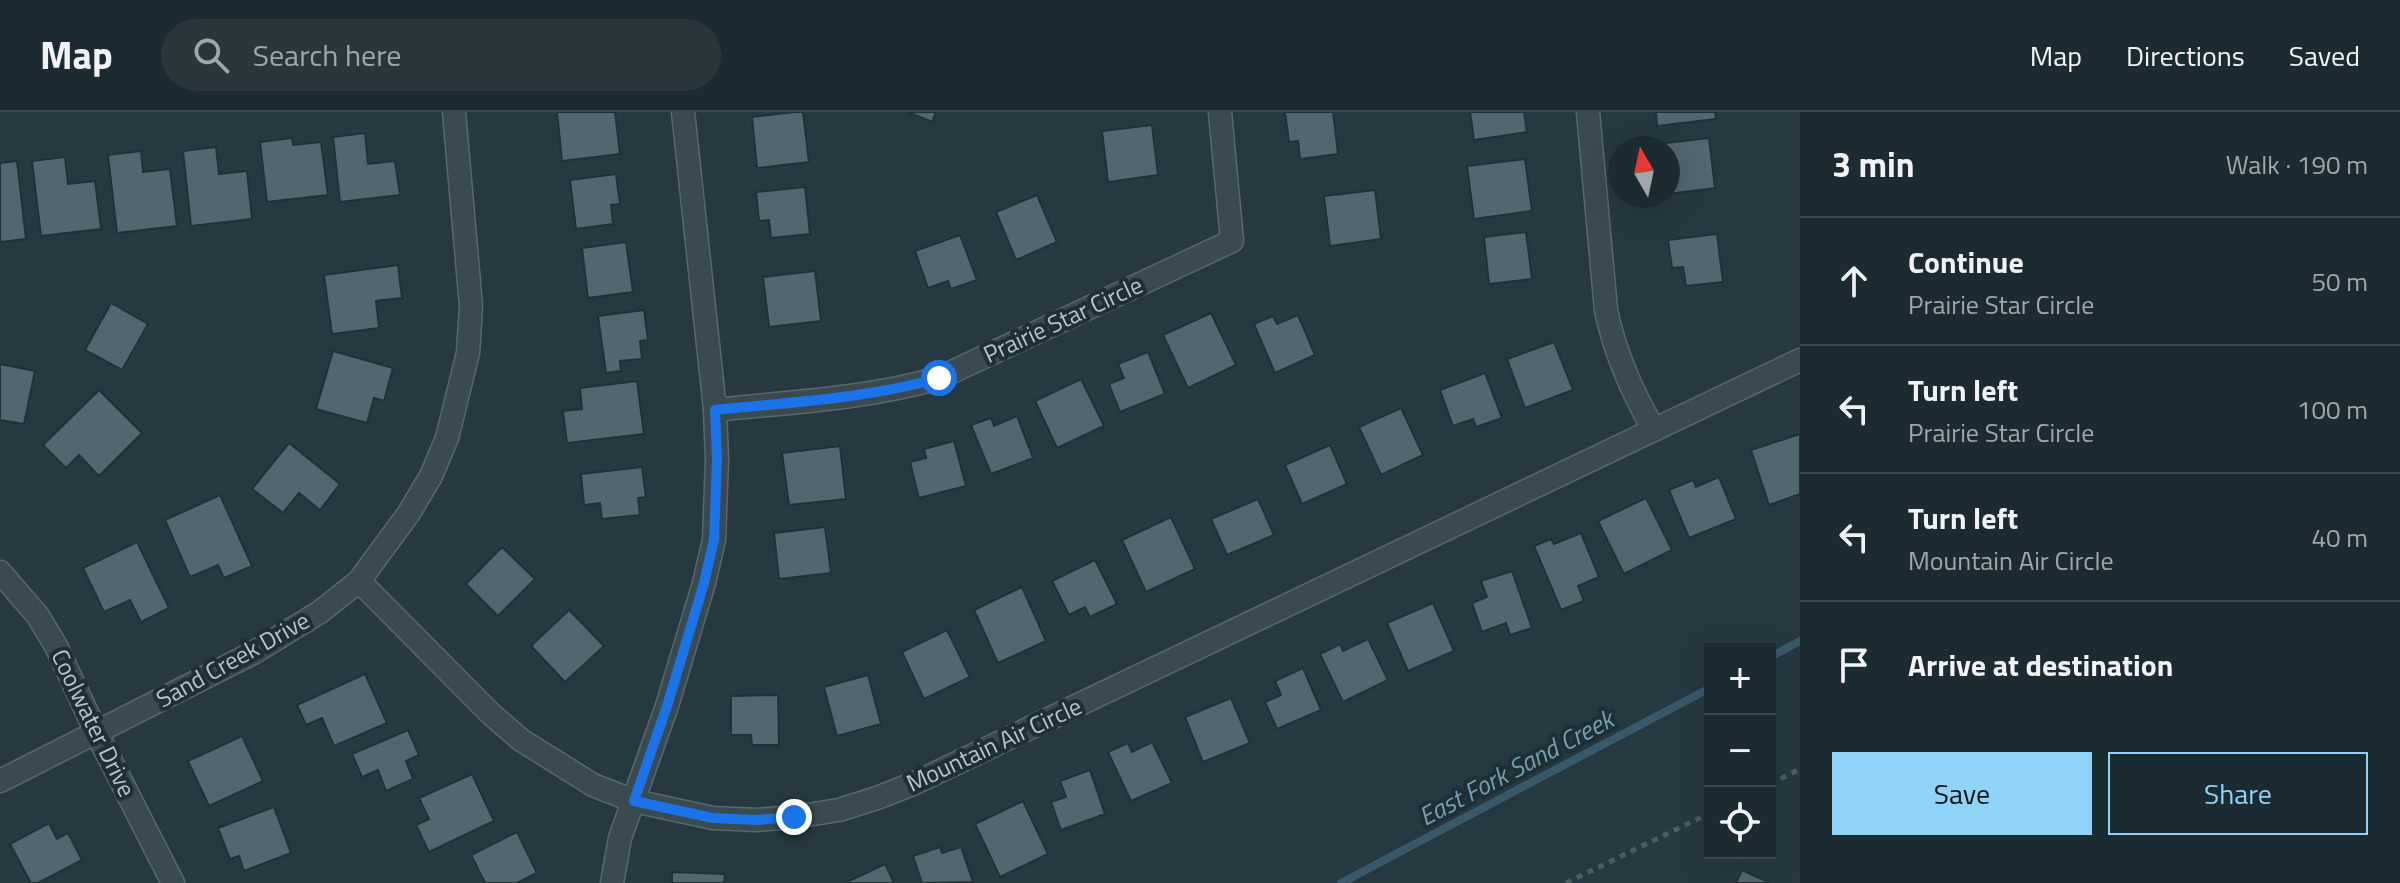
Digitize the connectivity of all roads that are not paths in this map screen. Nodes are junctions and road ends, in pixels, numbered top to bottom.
1 (454, 112) edge
2 (683, 112) edge
3 (1220, 112) edge
4 (1588, 112) edge
5 (1800, 360) edge
6 (715, 410) junction
7 (1654, 430) junction
8 (0, 572) edge
9 (359, 581) junction
10 (97, 734) junction
11 (0, 781) edge
12 (634, 801) junction
13 (173, 883) edge
14 (612, 883) edge

1 - 9 street, Sand Creek Drive
2 - 6 street
3 - 6 street, Prairie Star Circle
4 - 7 street
5 - 7 street, Mountain Air Circle
6 - 12 street
7 - 12 street, Mountain Air Circle
8 - 10 street, Coolwater Drive
9 - 10 street, Sand Creek Drive
9 - 12 street, Mountain Air Circle
10 - 11 street, Sand Creek Drive
10 - 13 street, Coolwater Drive
12 - 14 street

